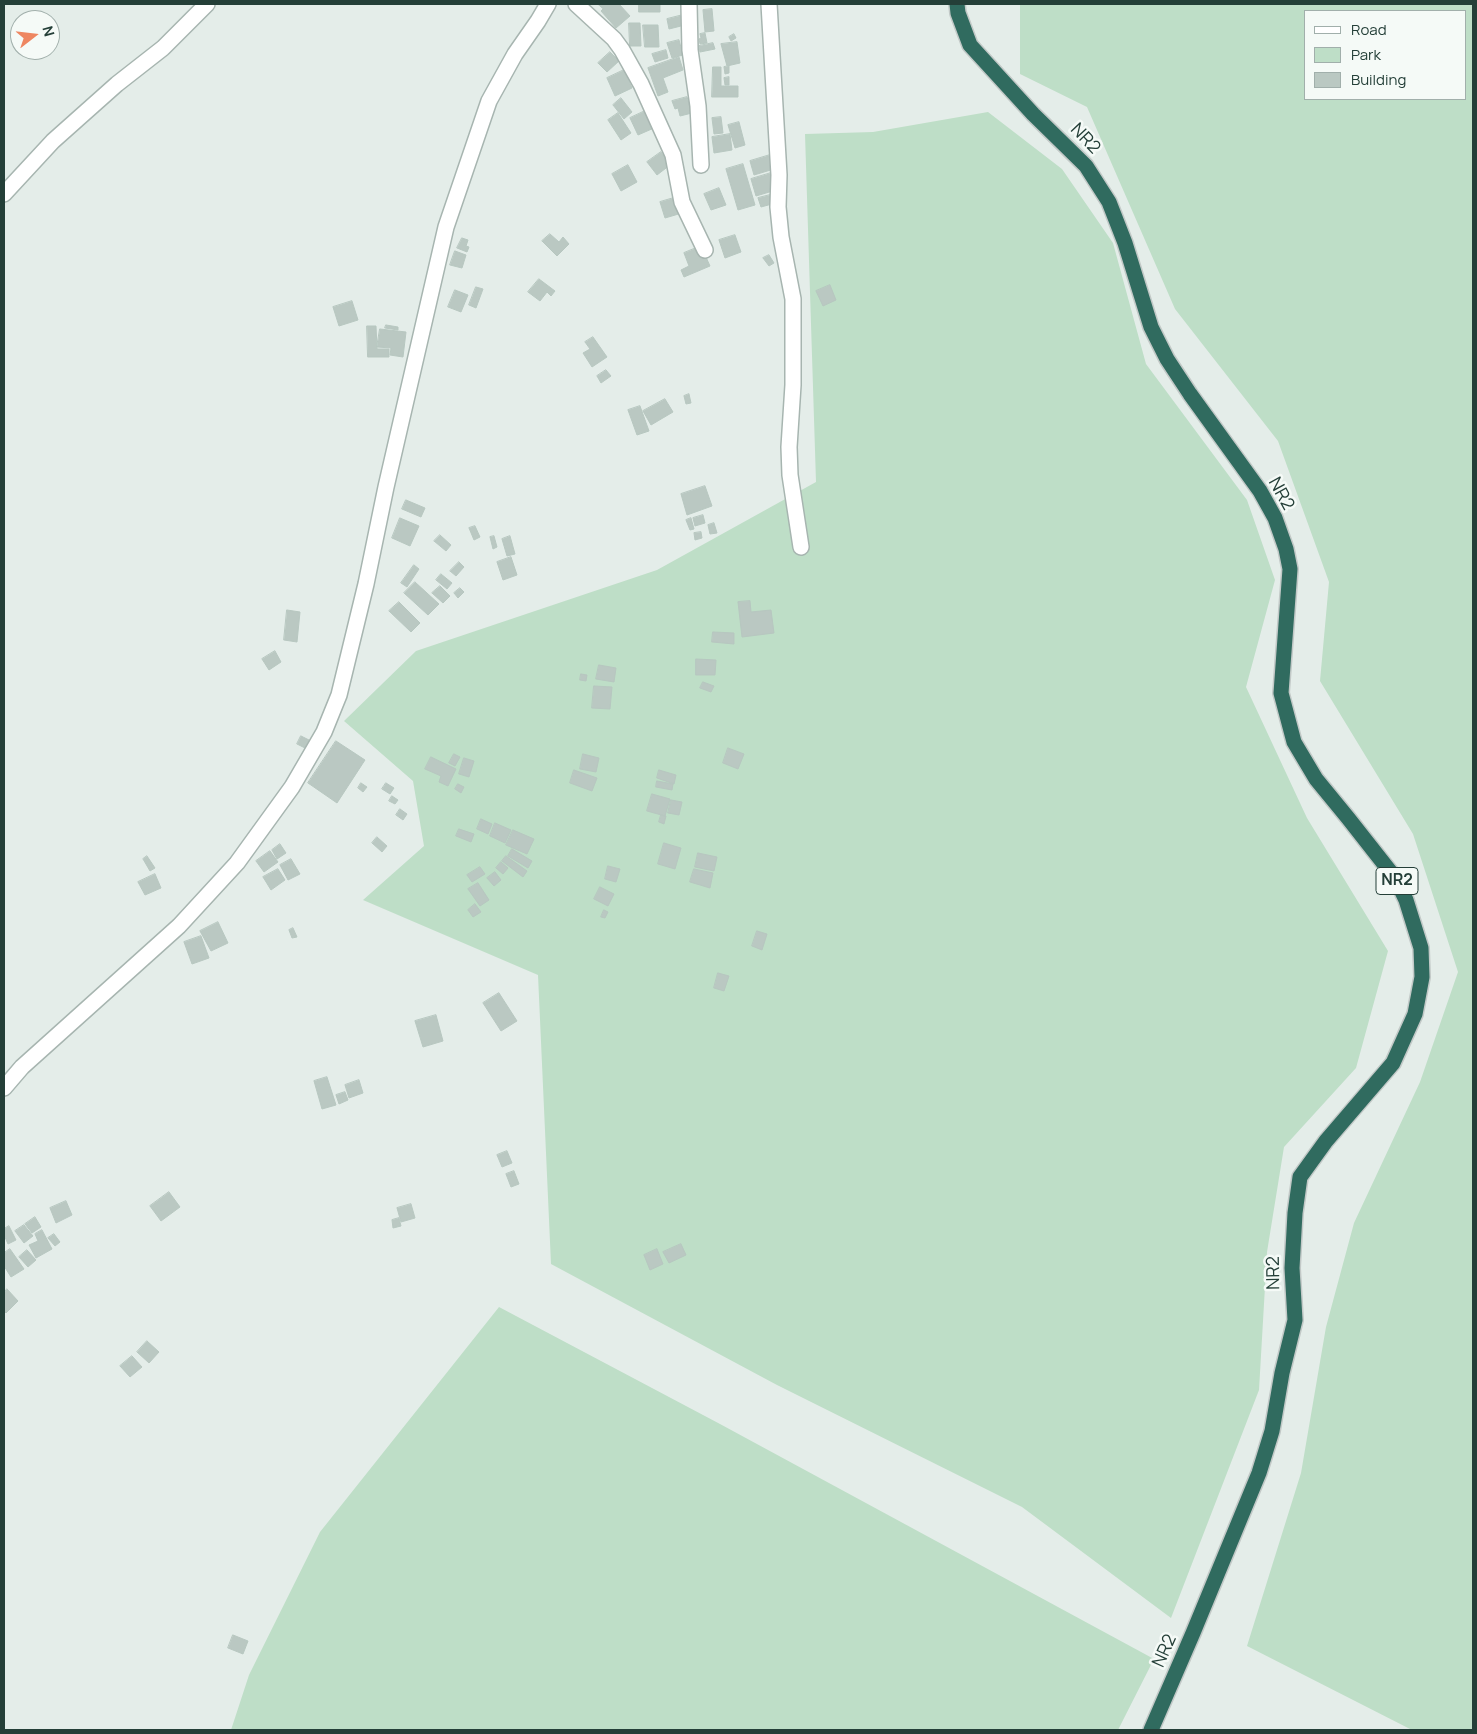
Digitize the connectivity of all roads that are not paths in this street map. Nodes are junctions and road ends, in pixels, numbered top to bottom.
1 (207, 4) edge
2 (548, 4) edge
3 (576, 4) edge
4 (689, 4) edge
5 (769, 4) edge
6 (957, 4) edge
7 (701, 165) dead end
8 (4, 194) edge
9 (705, 250) dead end
10 (801, 547) dead end
11 (4, 1088) edge
12 (1150, 1730) edge

1 - 8 street
2 - 11 street
3 - 9 street
4 - 7 street
5 - 10 street
6 - 12 highway, NR2 / NR2

